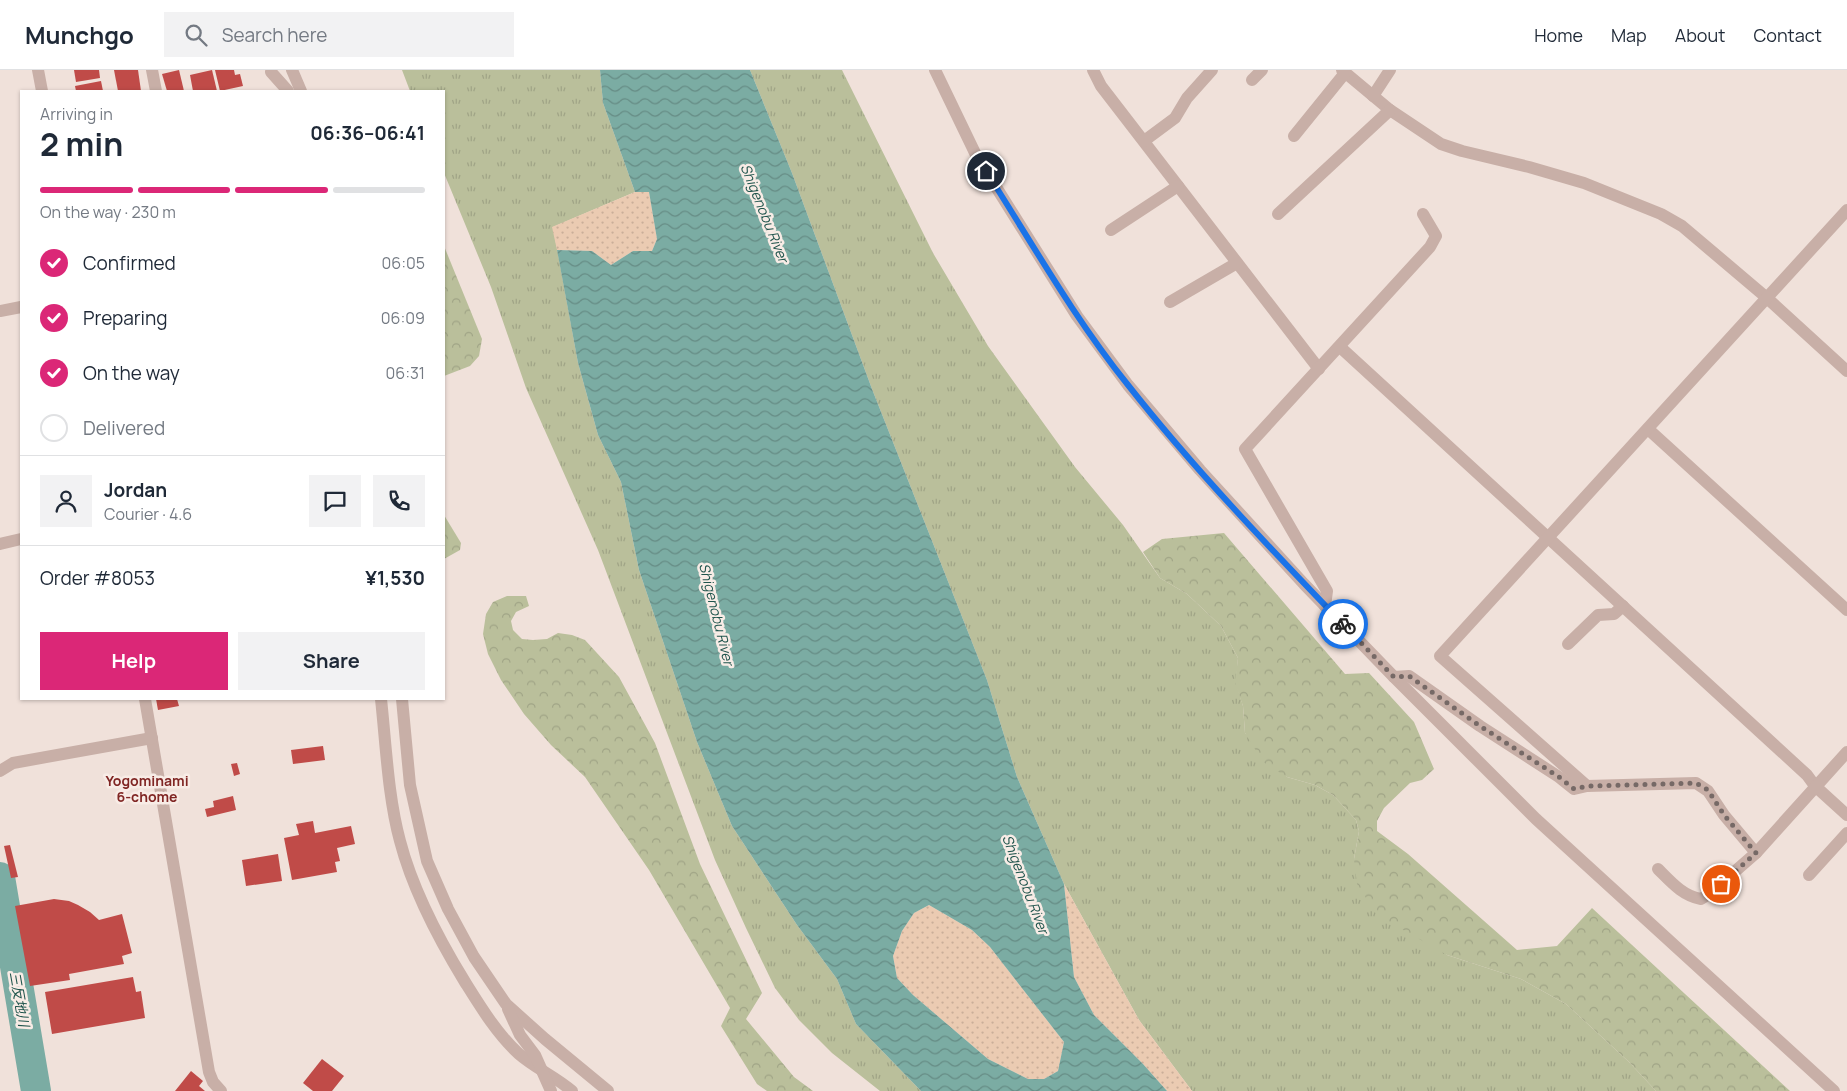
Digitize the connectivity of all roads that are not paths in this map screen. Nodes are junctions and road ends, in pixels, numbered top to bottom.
1 (38, 70) edge
2 (152, 70) edge
3 (292, 70) edge
4 (934, 70) edge
5 (1093, 70) edge
6 (1262, 70) edge
7 (1390, 70) edge
8 (270, 71) edge
9 (1208, 71) edge
10 (1343, 71) edge
11 (1252, 80) dead end
12 (42, 90) edge
13 (156, 90) edge
14 (277, 90) edge
15 (287, 90) edge
16 (301, 90) edge
17 (1373, 96) junction
18 (1390, 110) junction
19 (1294, 136) dead end
20 (1144, 141) junction
21 (1178, 186) junction
22 (1847, 210) edge
23 (1278, 214) dead end
24 (1423, 214) dead end
25 (1112, 230) dead end
26 (1237, 262) junction
27 (1767, 298) junction
28 (1170, 302) dead end
29 (20, 307) edge
30 (0, 310) edge
31 (1340, 347) junction
32 (1319, 369) junction
33 (1847, 371) edge
34 (1648, 429) junction
35 (1548, 538) junction
36 (20, 539) edge
37 (0, 544) edge
38 (1325, 606) junction
39 (1623, 606) junction
40 (1847, 610) edge
41 (1568, 644) dead end
42 (1394, 677) junction
43 (145, 700) edge
44 (381, 700) edge
45 (402, 700) edge
46 (152, 738) junction
47 (1847, 752) edge
48 (0, 771) edge
49 (1587, 786) junction
50 (1816, 786) junction
51 (1847, 816) edge
52 (1847, 833) edge
53 (1756, 853) junction
54 (1658, 870) dead end
55 (1809, 875) dead end
56 (506, 1004) junction
57 (542, 1069) junction
58 (221, 1091) edge
59 (552, 1091) edge
60 (572, 1091) edge
61 (608, 1091) edge
62 (1834, 1091) edge

1 - 12 street
2 - 13 street
3 - 16 street
4 - 38 street
5 - 20 street
6 - 11 street
7 - 17 street
8 - 14 street
8 - 15 street
9 - 20 street
10 - 17 street
10 - 19 street
17 - 18 street
18 - 23 street
18 - 27 street
20 - 21 street
21 - 25 street
21 - 26 street
22 - 27 street
24 - 31 street
26 - 28 street
26 - 32 street
27 - 33 street
27 - 34 street
29 - 30 street
31 - 32 street
31 - 35 street
32 - 38 street
34 - 35 street
34 - 40 street
35 - 39 street
35 - 49 street
36 - 37 street
38 - 42 street
39 - 41 street
39 - 50 street
42 - 49 street
42 - 62 street
43 - 46 street
44 - 57 street
45 - 56 street
46 - 48 street
46 - 58 street
47 - 50 street
49 - 53 street
50 - 51 street
50 - 53 street
52 - 55 street
53 - 54 street
56 - 57 street
56 - 61 street
57 - 59 street
57 - 60 street

